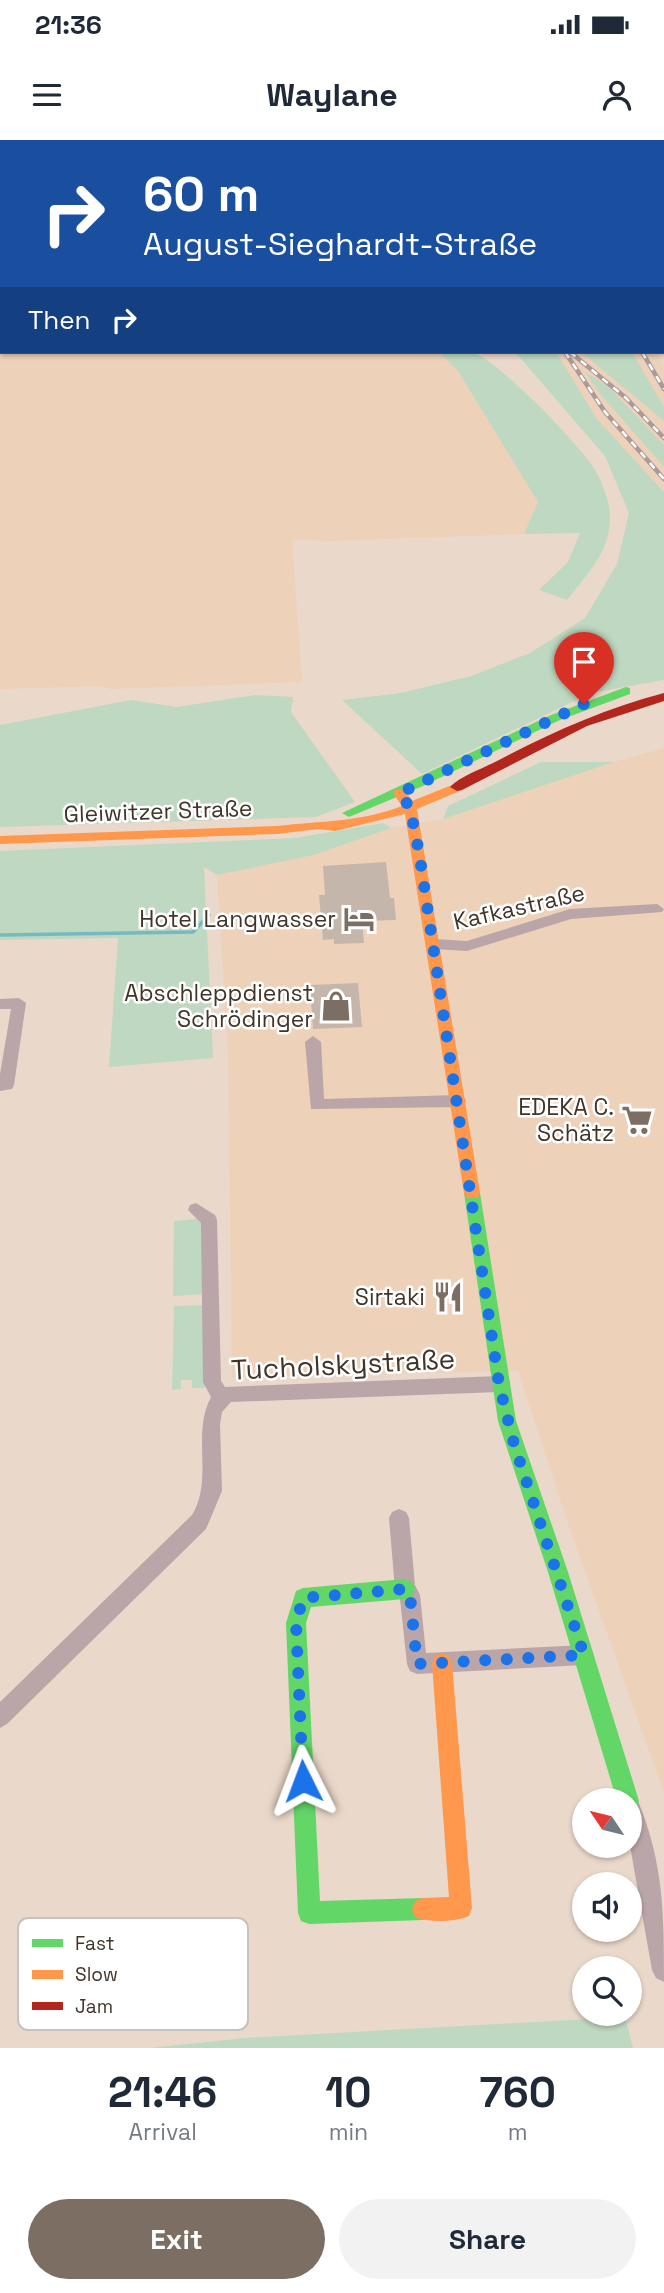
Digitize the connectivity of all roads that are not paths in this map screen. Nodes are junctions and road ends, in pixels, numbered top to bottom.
1 (664, 684) edge
2 (664, 697) edge
3 (400, 793) junction
4 (410, 808) junction
5 (318, 825) junction
6 (0, 840) edge
7 (657, 909) dead end
8 (434, 944) junction
9 (0, 1004) edge
10 (313, 1042) dead end
11 (0, 1085) edge
12 (458, 1101) junction
13 (196, 1210) dead end
14 (499, 1384) junction
15 (221, 1397) junction
16 (399, 1518) dead end
17 (405, 1589) junction
18 (584, 1655) junction
19 (442, 1663) junction
20 (0, 1717) edge
21 (624, 1788) edge
22 (642, 1850) edge
23 (664, 1970) edge

1 - 3 street, Gleiwitzer Straße
2 - 4 street, Gleiwitzer Straße
3 - 4 street
3 - 5 street, Gleiwitzer Straße
4 - 5 street, Gleiwitzer Straße
4 - 8 street
5 - 6 street, Gleiwitzer Straße
7 - 8 street, Kafkastraße
8 - 12 street
9 - 11 street
10 - 12 street
12 - 14 street
13 - 15 street
14 - 15 street, Tucholskystraße
14 - 18 street
15 - 20 street, Tucholskystraße
16 - 17 street
17 - 19 street
17 - 19 street
18 - 19 street
18 - 21 street
22 - 23 street

